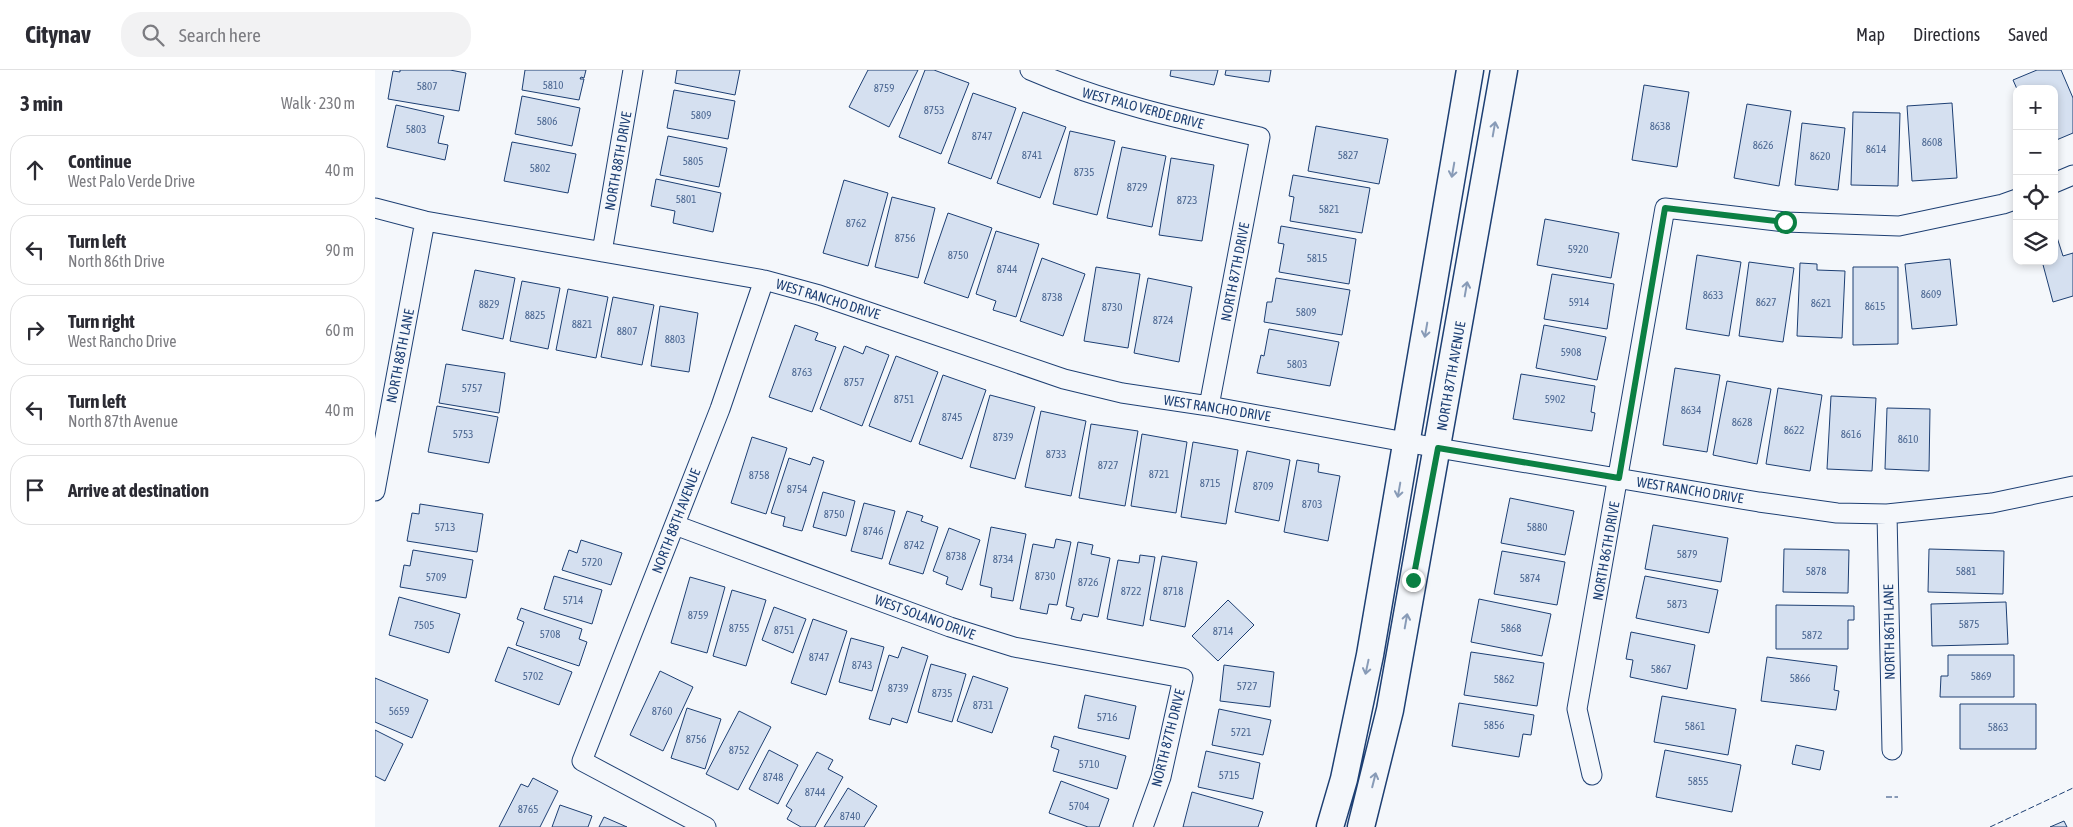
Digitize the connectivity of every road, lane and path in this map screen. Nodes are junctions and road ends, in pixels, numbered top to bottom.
1 (633, 70) edge
2 (1030, 70) edge
3 (1470, 70) edge
4 (1504, 70) edge
5 (1260, 137) joint
6 (2073, 175) edge
7 (2058, 181) edge
8 (2013, 200) edge
9 (375, 208) edge
10 (425, 221) junction
11 (602, 252) junction
12 (764, 280) junction
13 (1209, 406) junction
14 (1407, 442) junction
15 (1438, 448) junction
16 (1619, 478) junction
17 (376, 479) edge
18 (2073, 486) edge
19 (1887, 514) junction
20 (675, 525) junction
21 (1183, 678) joint
22 (1892, 750) dead end
23 (1592, 775) dead end
24 (706, 827) edge
25 (1143, 827) edge
26 (1330, 827) edge
27 (1361, 827) edge

1 - 11 street, NORTH 88TH DRIVE
2 - 5 street, WEST PALO VERDE DRIVE
3 -> 14 street
15 -> 4 street, NORTH 87TH AVENUE
5 - 13 street, NORTH 87TH DRIVE
6 - 7 street
8 - 16 street, NORTH 86TH DRIVE
9 - 10 street, WEST RANCHO DRIVE
10 - 11 street, WEST RANCHO DRIVE
10 - 17 street, NORTH 88TH LANE
11 - 12 street, WEST RANCHO DRIVE
12 - 13 street, WEST RANCHO DRIVE
12 - 20 street, NORTH 88TH AVENUE
13 - 14 street, WEST RANCHO DRIVE
14 - 15 street, WEST RANCHO DRIVE
14 -> 26 street
15 - 16 street, WEST RANCHO DRIVE
27 -> 15 street, NORTH 87TH AVENUE
16 - 19 street, WEST RANCHO DRIVE
16 - 23 street, NORTH 86TH DRIVE
18 - 19 street, WEST RANCHO DRIVE
19 - 22 street, NORTH 86TH LANE
20 - 21 street, WEST SOLANO DRIVE
20 - 24 street, NORTH 88TH AVENUE
21 - 25 street, NORTH 87TH DRIVE

